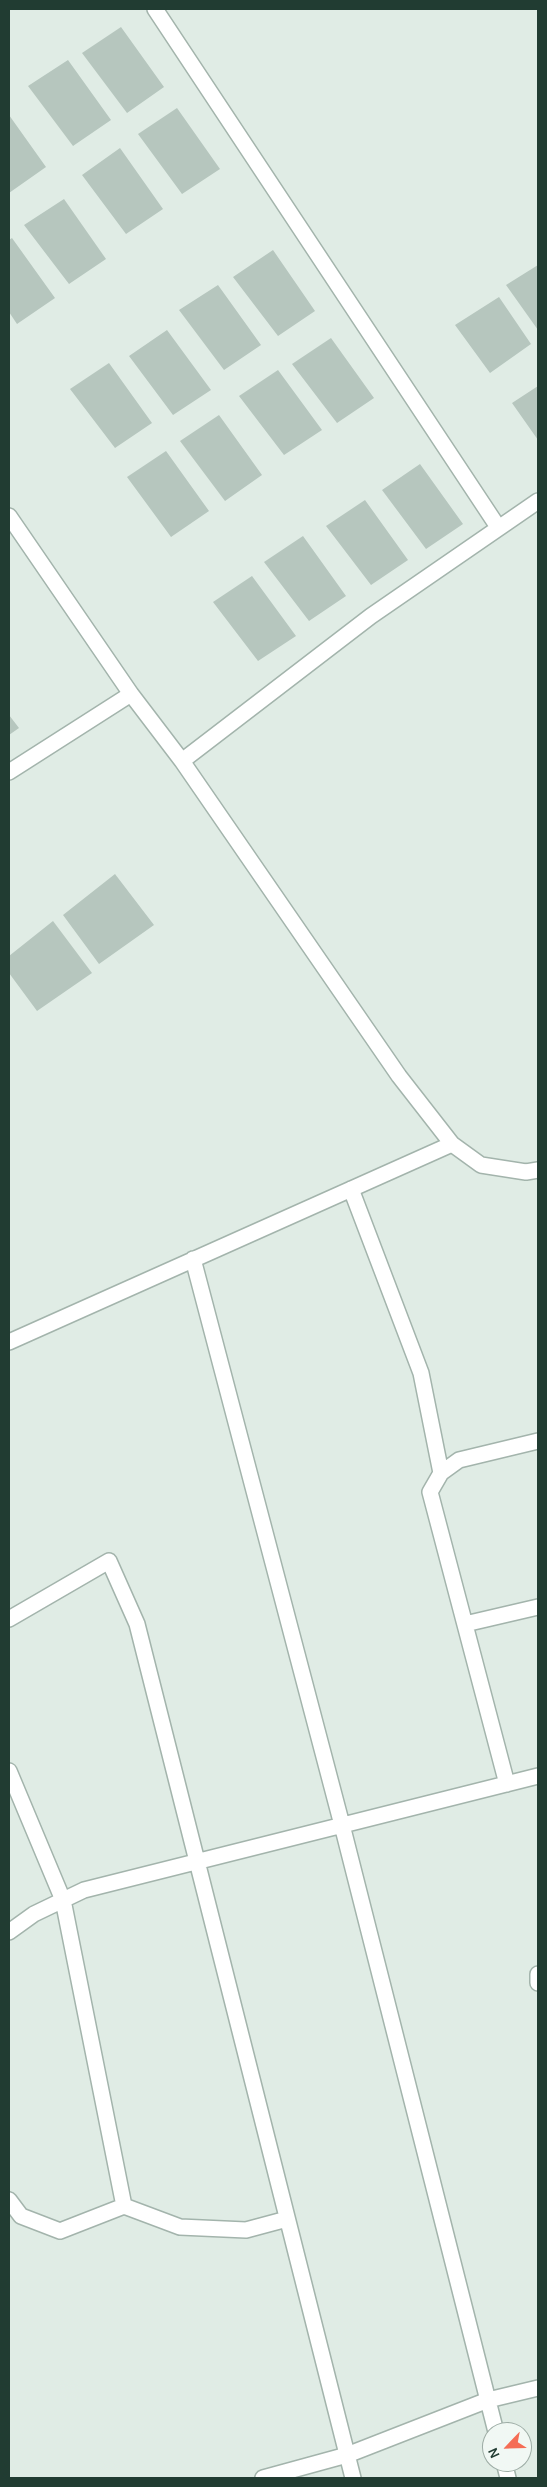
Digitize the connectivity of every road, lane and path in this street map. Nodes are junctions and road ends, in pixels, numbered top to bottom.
1 (155, 9) edge
2 (538, 501) edge
3 (9, 516) edge
4 (498, 527) junction
5 (131, 694) junction
6 (182, 761) junction
7 (9, 772) edge
8 (452, 1144) junction
9 (538, 1170) edge
10 (351, 1189) junction
11 (193, 1259) junction
12 (9, 1342) edge
13 (538, 1441) edge
14 (441, 1473) junction
15 (538, 1607) edge
16 (9, 1619) edge
17 (465, 1624) junction
18 (9, 1770) edge
19 (538, 1776) edge
20 (507, 1784) junction
21 (342, 1825) junction
22 (197, 1862) junction
23 (63, 1900) junction
24 (9, 1932) edge
25 (538, 1974) edge
26 (538, 1983) edge
27 (9, 2200) edge
28 (124, 2206) junction
29 (287, 2219) junction
30 (538, 2388) edge
31 (488, 2400) junction
32 (494, 2422) edge
33 (347, 2455) junction
34 (263, 2478) edge
35 (353, 2478) edge

1 - 4 street
2 - 4 street
3 - 5 street
4 - 6 street
5 - 6 street
5 - 7 street
6 - 8 street
8 - 9 street
8 - 10 street
10 - 11 street
10 - 14 street
11 - 12 street
11 - 21 street
13 - 14 street
14 - 17 street
15 - 17 street
16 - 22 street
17 - 20 street
18 - 23 street
19 - 20 street
20 - 21 street
21 - 22 street
21 - 31 street
22 - 23 street
22 - 29 street
23 - 24 street
23 - 28 street
25 - 26 street
27 - 28 street
28 - 29 street
29 - 33 street
30 - 31 street
31 - 32 street
31 - 33 street
33 - 34 street
33 - 35 street

